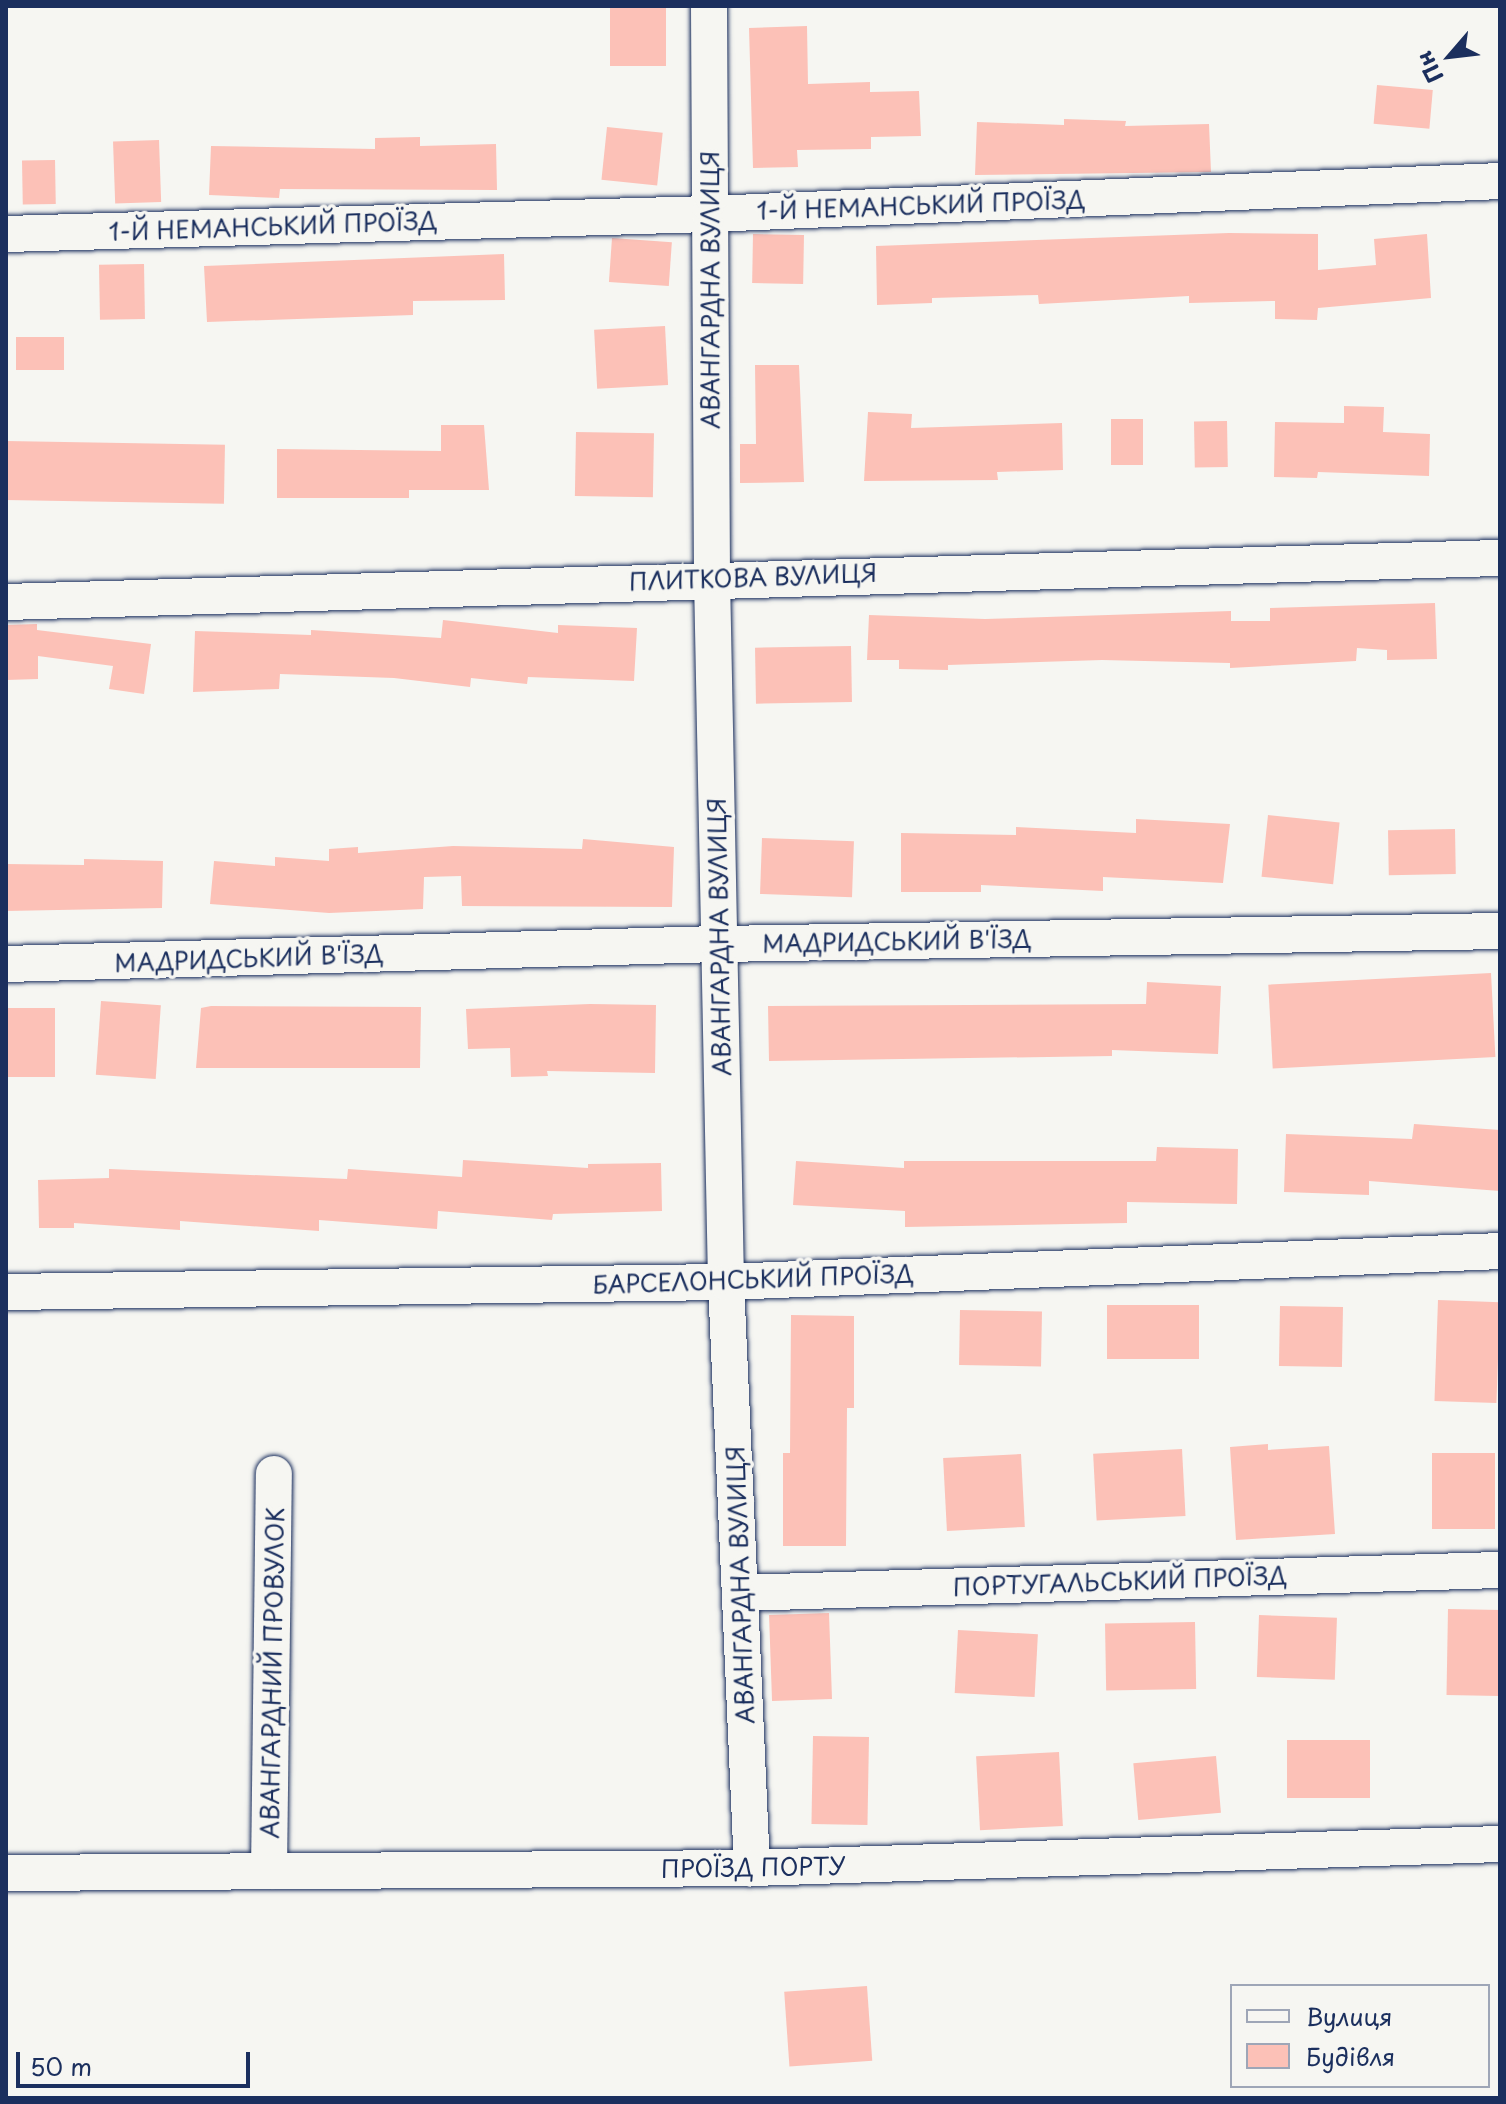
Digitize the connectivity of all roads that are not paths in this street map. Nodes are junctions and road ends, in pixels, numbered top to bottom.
1 (709, 6) edge
2 (1500, 181) edge
3 (710, 214) junction
4 (6, 234) edge
5 (1500, 558) edge
6 (712, 578) junction
7 (6, 602) edge
8 (1500, 931) edge
9 (719, 944) junction
10 (6, 964) edge
11 (1500, 1251) edge
12 (726, 1282) junction
13 (6, 1292) edge
14 (274, 1474) dead end
15 (1500, 1570) edge
16 (741, 1593) junction
17 (1500, 1844) edge
18 (752, 1868) junction
19 (269, 1871) junction
20 (6, 1873) edge

1 - 3 street, АВАНГАРДНА ВУЛИЦЯ
2 - 3 street, 1-Й НЕМАНСЬКИЙ ПРОЇЗД
3 - 4 street, 1-Й НЕМАНСЬКИЙ ПРОЇЗД
3 - 6 street, АВАНГАРДНА ВУЛИЦЯ
5 - 6 street, ПЛИТКОВА ВУЛИЦЯ
6 - 7 street, ПЛИТКОВА ВУЛИЦЯ
6 - 9 street, АВАНГАРДНА ВУЛИЦЯ
8 - 9 street, МАДРИДСЬКИЙ В'ЇЗД
9 - 10 street, МАДРИДСЬКИЙ В'ЇЗД
9 - 12 street, АВАНГАРДНА ВУЛИЦЯ
11 - 12 street, БАРСЕЛОНСЬКИЙ ПРОЇЗД
12 - 13 street, БАРСЕЛОНСЬКИЙ ПРОЇЗД
12 - 16 street, АВАНГАРДНА ВУЛИЦЯ
14 - 19 street, АВАНГАРДНИЙ ПРОВУЛОК
15 - 16 street, ПОРТУГАЛЬСЬКИЙ ПРОЇЗД
16 - 18 street, АВАНГАРДНА ВУЛИЦЯ
17 - 18 street, ПРОЇЗД ПОРТУ
18 - 19 street, ПРОЇЗД ПОРТУ
19 - 20 street, ПРОЇЗД ПОРТУ

